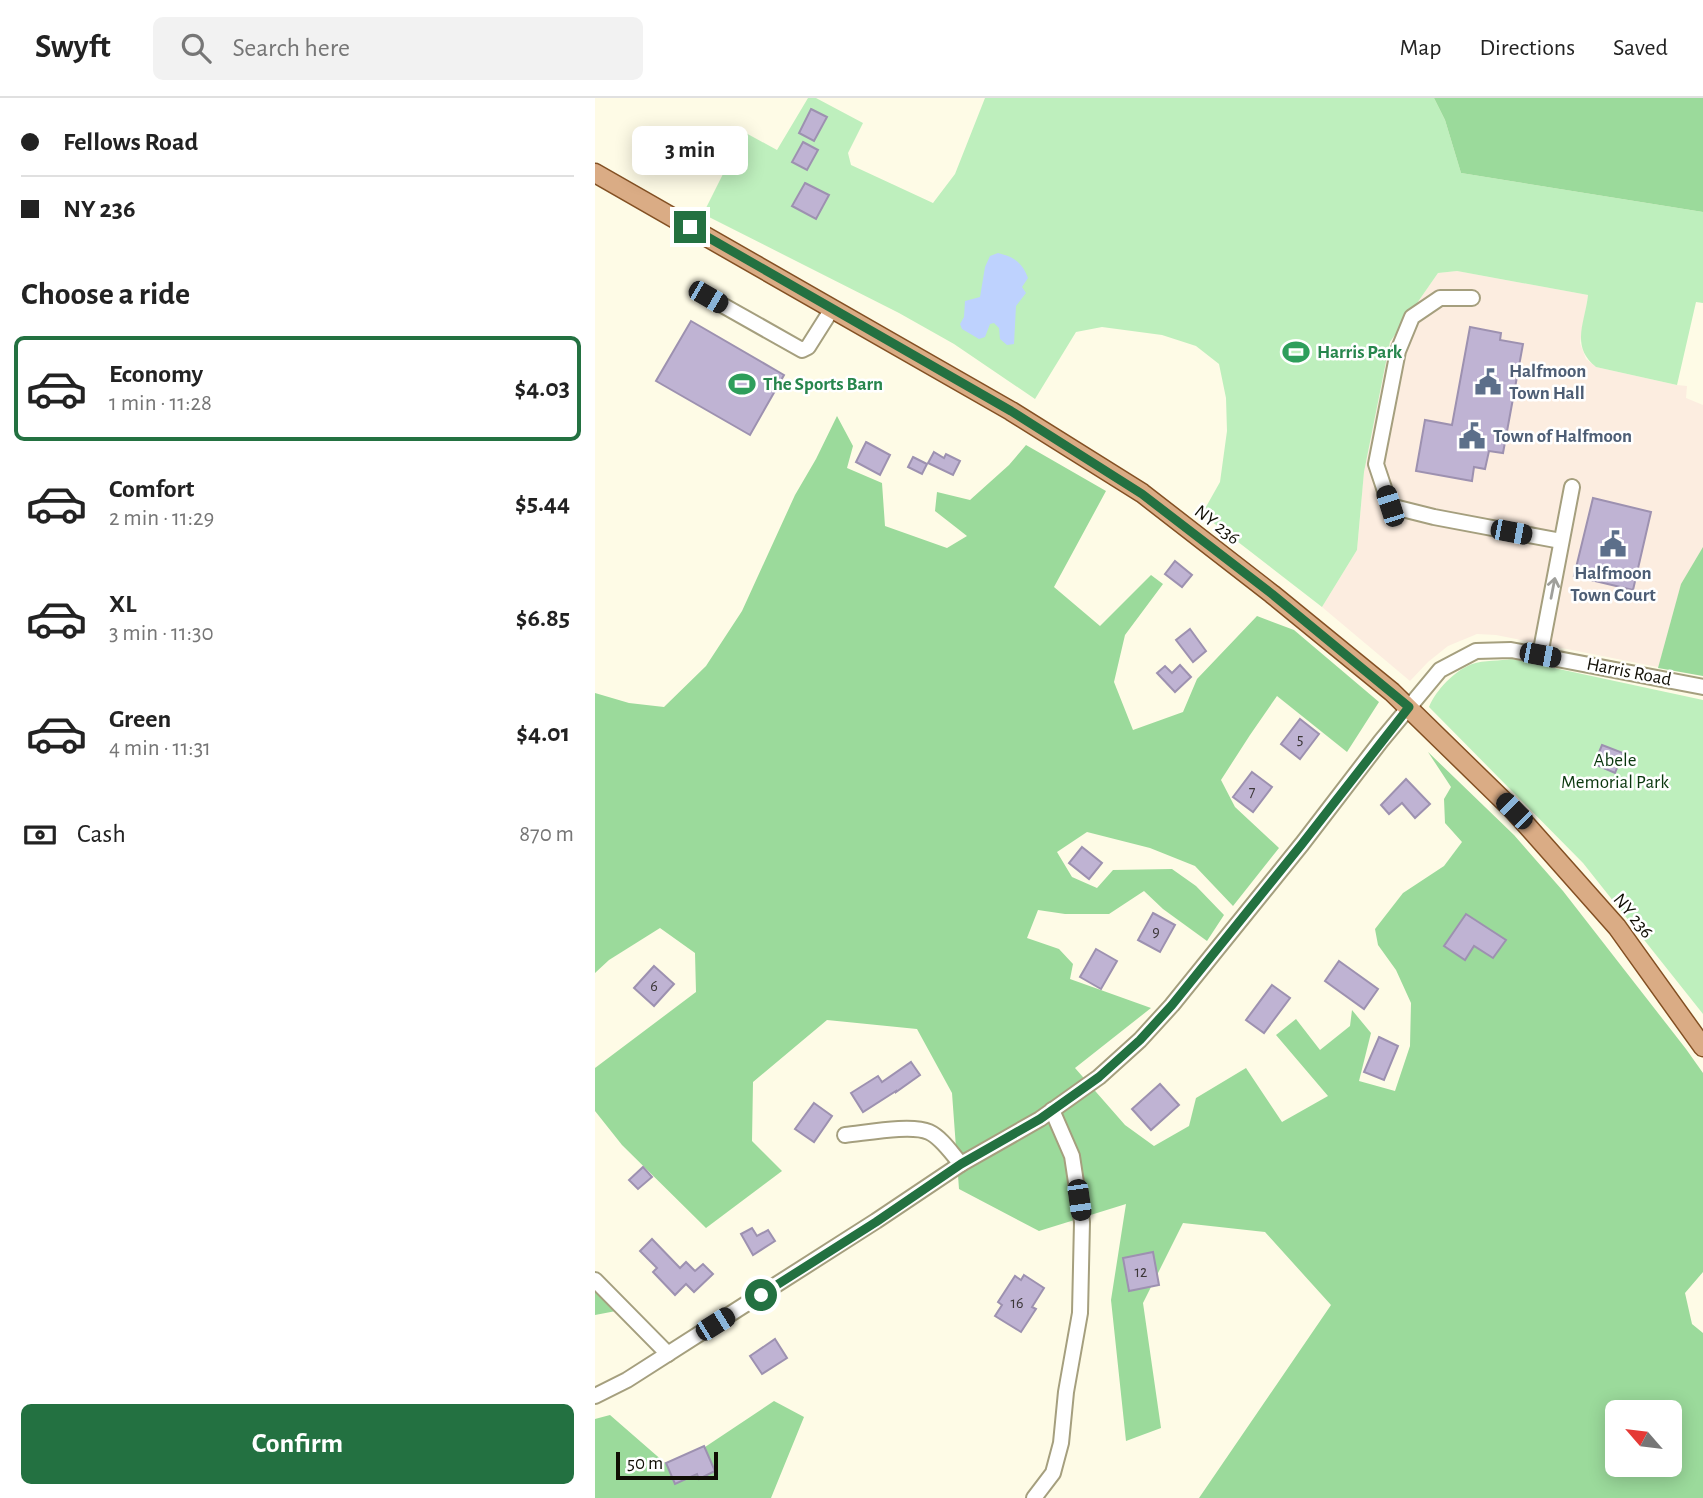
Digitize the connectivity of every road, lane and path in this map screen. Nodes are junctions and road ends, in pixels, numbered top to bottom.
1 (595, 173) edge
2 (708, 297) dead end
3 (1472, 299) dead end
4 (832, 309) junction
5 (1572, 487) dead end
6 (1562, 541) junction
7 (1540, 655) junction
8 (1703, 687) edge
9 (1409, 707) junction
10 (1703, 1047) edge
11 (1052, 1110) junction
12 (845, 1135) dead end
13 (961, 1164) junction
14 (595, 1280) edge
15 (669, 1354) junction
16 (595, 1396) edge
17 (1034, 1498) edge

1 - 4 main road, NY 236 / NY 236
2 - 4 street
3 - 6 street
4 - 9 main road, NY 236 / NY 236
5 - 6 street
7 -> 6 street
7 - 8 street, Harris Road
7 - 9 street, Harris Road
9 - 10 main road, NY 236 / NY 236
9 - 11 street, Harris Road
11 - 13 street, Harris Road
11 - 17 street
12 - 13 street
13 - 15 street, Harris Road
14 - 15 street
15 - 16 street, Harris Road

